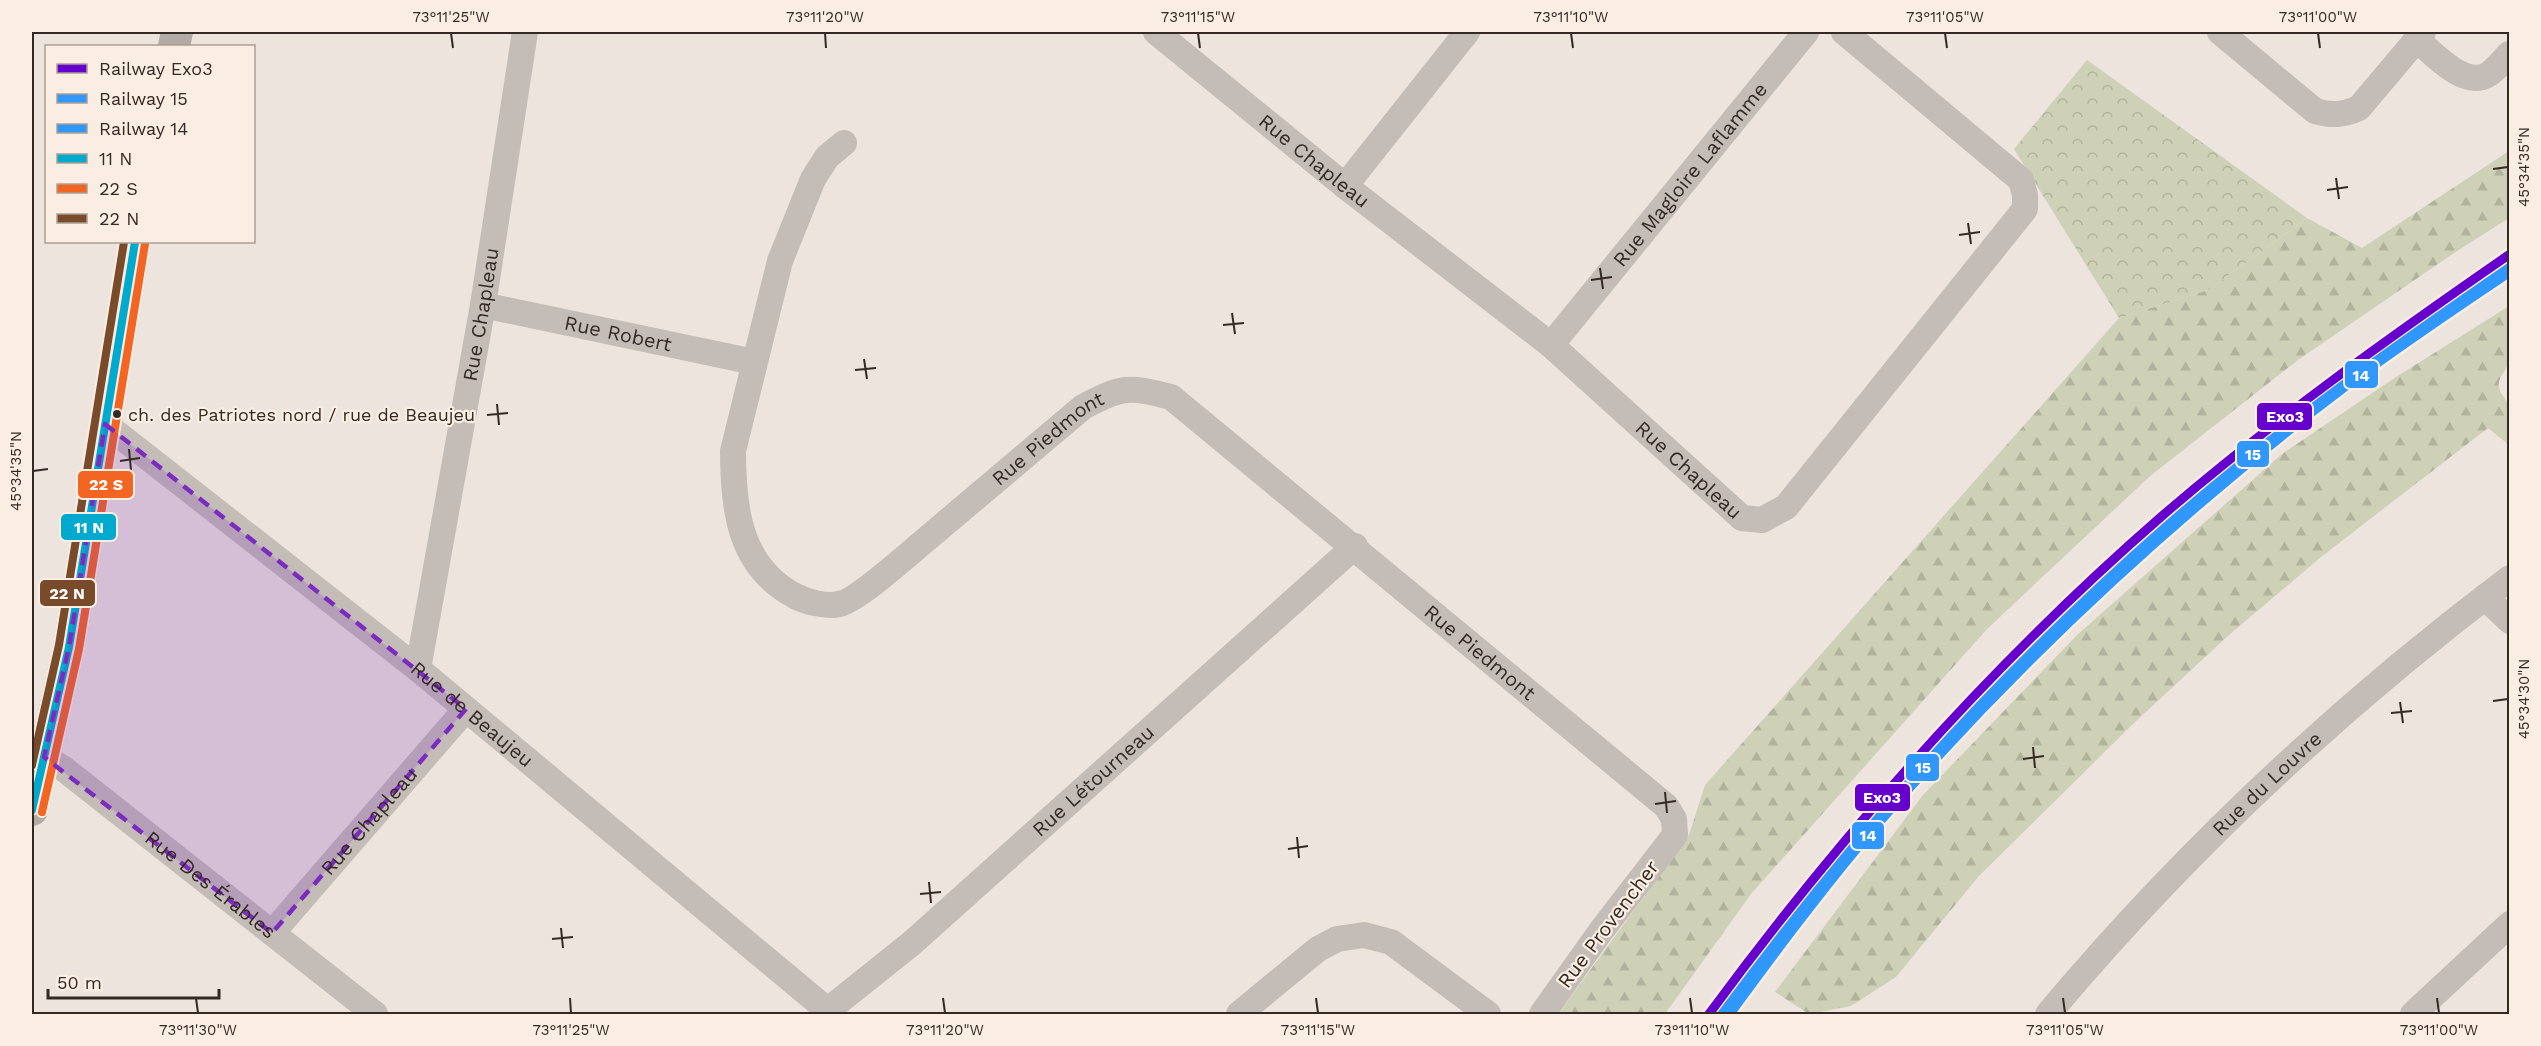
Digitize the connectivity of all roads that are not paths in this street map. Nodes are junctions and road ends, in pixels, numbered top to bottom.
1 (525, 32) edge
2 (1156, 32) edge
3 (1467, 32) edge
4 (1806, 32) edge
5 (1844, 32) edge
6 (2220, 32) edge
7 (2419, 35) edge
8 (2509, 54) edge
9 (844, 143) dead end
10 (1345, 186) junction
11 (135, 243) edge
12 (483, 305) junction
13 (1551, 345) junction
14 (753, 362) junction
15 (105, 424) junction
16 (1355, 546) junction
17 (2510, 578) edge
18 (2485, 597) junction
19 (2510, 621) edge
20 (418, 669) junction
21 (466, 709) junction
22 (44, 757) junction
23 (32, 810) edge
24 (1675, 835) joint
25 (2510, 924) edge
26 (272, 933) junction
27 (830, 1013) edge
28 (375, 1014) edge
29 (1239, 1014) edge
30 (1488, 1014) edge
31 (1542, 1014) edge
32 (2048, 1014) edge
33 (2413, 1014) edge

1 - 12 street, Rue Chapleau
2 - 10 street, Rue Chapleau
3 - 10 street
4 - 13 street, Rue Magloire Laflamme
5 - 13 street, Rue Chapleau
6 - 7 street
7 - 8 street
9 - 14 street, Rue Piedmont
10 - 13 street, Rue Chapleau
11 - 15 main road
12 - 14 street, Rue Robert
12 - 20 street, Rue Chapleau
14 - 16 street, Rue Piedmont
15 - 20 street, Rue de Beaujeu
15 - 22 main road
16 - 24 street, Rue Piedmont
16 - 27 street, Rue Létourneau
17 - 18 street, Rue du Louvre
18 - 19 street
18 - 32 street, Rue du Louvre
20 - 21 street, Rue de Beaujeu
21 - 26 street, Rue Chapleau
21 - 27 street, Rue de Beaujeu
22 - 23 main road
22 - 26 street, Rue Des Érables
24 - 31 street, Rue Provencher
25 - 33 street
26 - 28 street, Rue Des Érables
29 - 30 street

